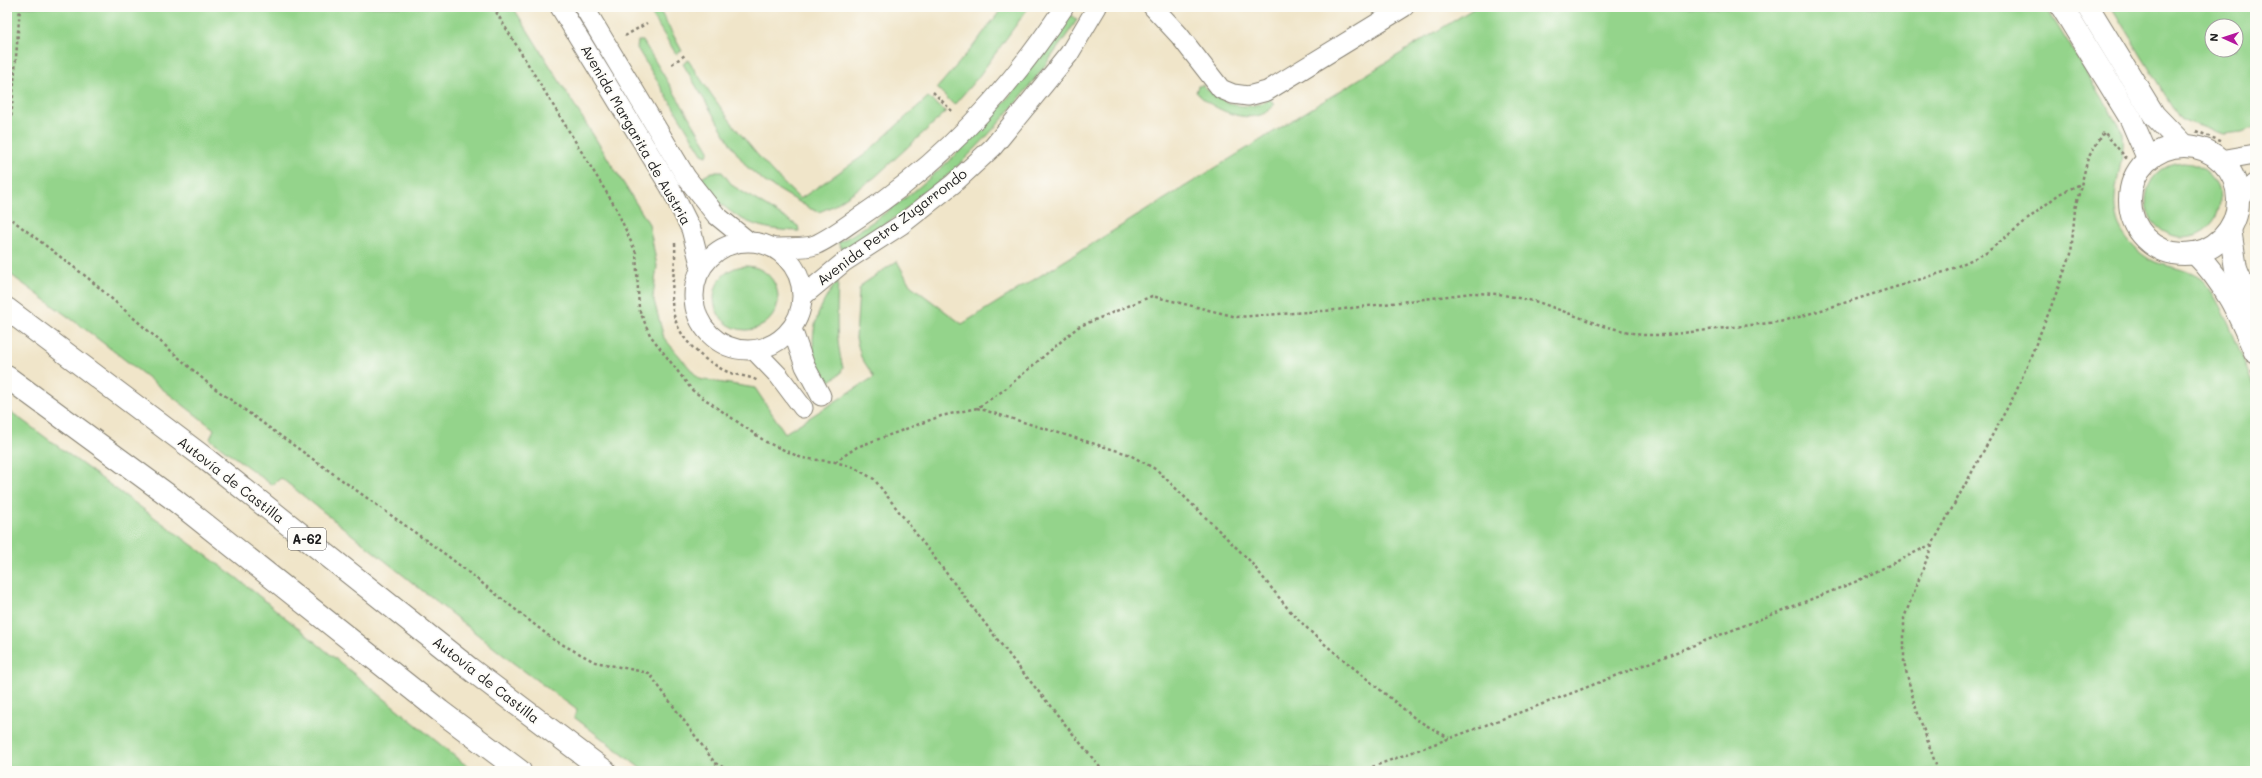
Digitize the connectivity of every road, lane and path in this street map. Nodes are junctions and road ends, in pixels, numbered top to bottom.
1 (20, 7) edge
2 (560, 7) edge
3 (584, 7) edge
4 (1064, 7) edge
5 (1097, 7) edge
6 (1153, 7) edge
7 (1404, 7) edge
8 (2062, 7) edge
9 (2088, 7) edge
10 (647, 23) dead end
11 (625, 36) dead end
12 (686, 55) dead end
13 (672, 64) dead end
14 (933, 92) dead end
15 (952, 111) dead end
16 (7, 127) edge
17 (2188, 138) junction
18 (2224, 152) junction
19 (2255, 154) edge
20 (2143, 165) junction
21 (2255, 183) edge
22 (2082, 184) junction
23 (2238, 198) junction
24 (7, 216) edge
25 (2230, 228) junction
26 (748, 241) junction
27 (675, 242) dead end
28 (776, 248) junction
29 (2195, 253) junction
30 (702, 268) junction
31 (803, 296) junction
32 (7, 309) edge
33 (2255, 316) edge
34 (792, 329) junction
35 (755, 351) junction
36 (2255, 352) edge
37 (7, 377) edge
38 (761, 383) dead end
39 (821, 396) dead end
40 (803, 408) dead end
41 (977, 408) junction
42 (835, 462) dead end
43 (1933, 543) junction
44 (1449, 739) junction
45 (520, 771) edge
46 (605, 771) edge
47 (731, 771) edge
48 (1361, 771) edge
49 (1938, 771) edge

1 - 16 path
2 - 30 street, Avenida Margarita de Austria
3 - 26 street, Avenida Margarita de Austria
4 - 28 street, Avenida Petra Zugarrondo
5 - 31 street, Avenida Petra Zugarrondo
6 - 7 street
8 - 20 main road
9 - 17 main road
10 - 11 path
12 - 13 path
14 - 15 path
17 - 18 path
17 - 18 main road
17 - 20 main road
18 - 19 street
18 - 23 main road
20 - 22 path
20 - 29 main road
21 - 23 street
22 - 41 path
22 - 43 path
23 - 25 main road
24 - 47 path
25 - 29 main road
25 - 33 main road
26 - 28 street
26 - 30 street
27 - 38 path
28 - 31 street
29 - 36 main road
30 - 35 street
31 - 34 street
32 - 46 main road, Autovía de Castilla / A-62
34 - 35 street
34 - 39 street
35 - 40 street
37 - 45 main road
41 - 42 path
41 - 44 path
43 - 44 path
43 - 49 path
44 - 48 path

